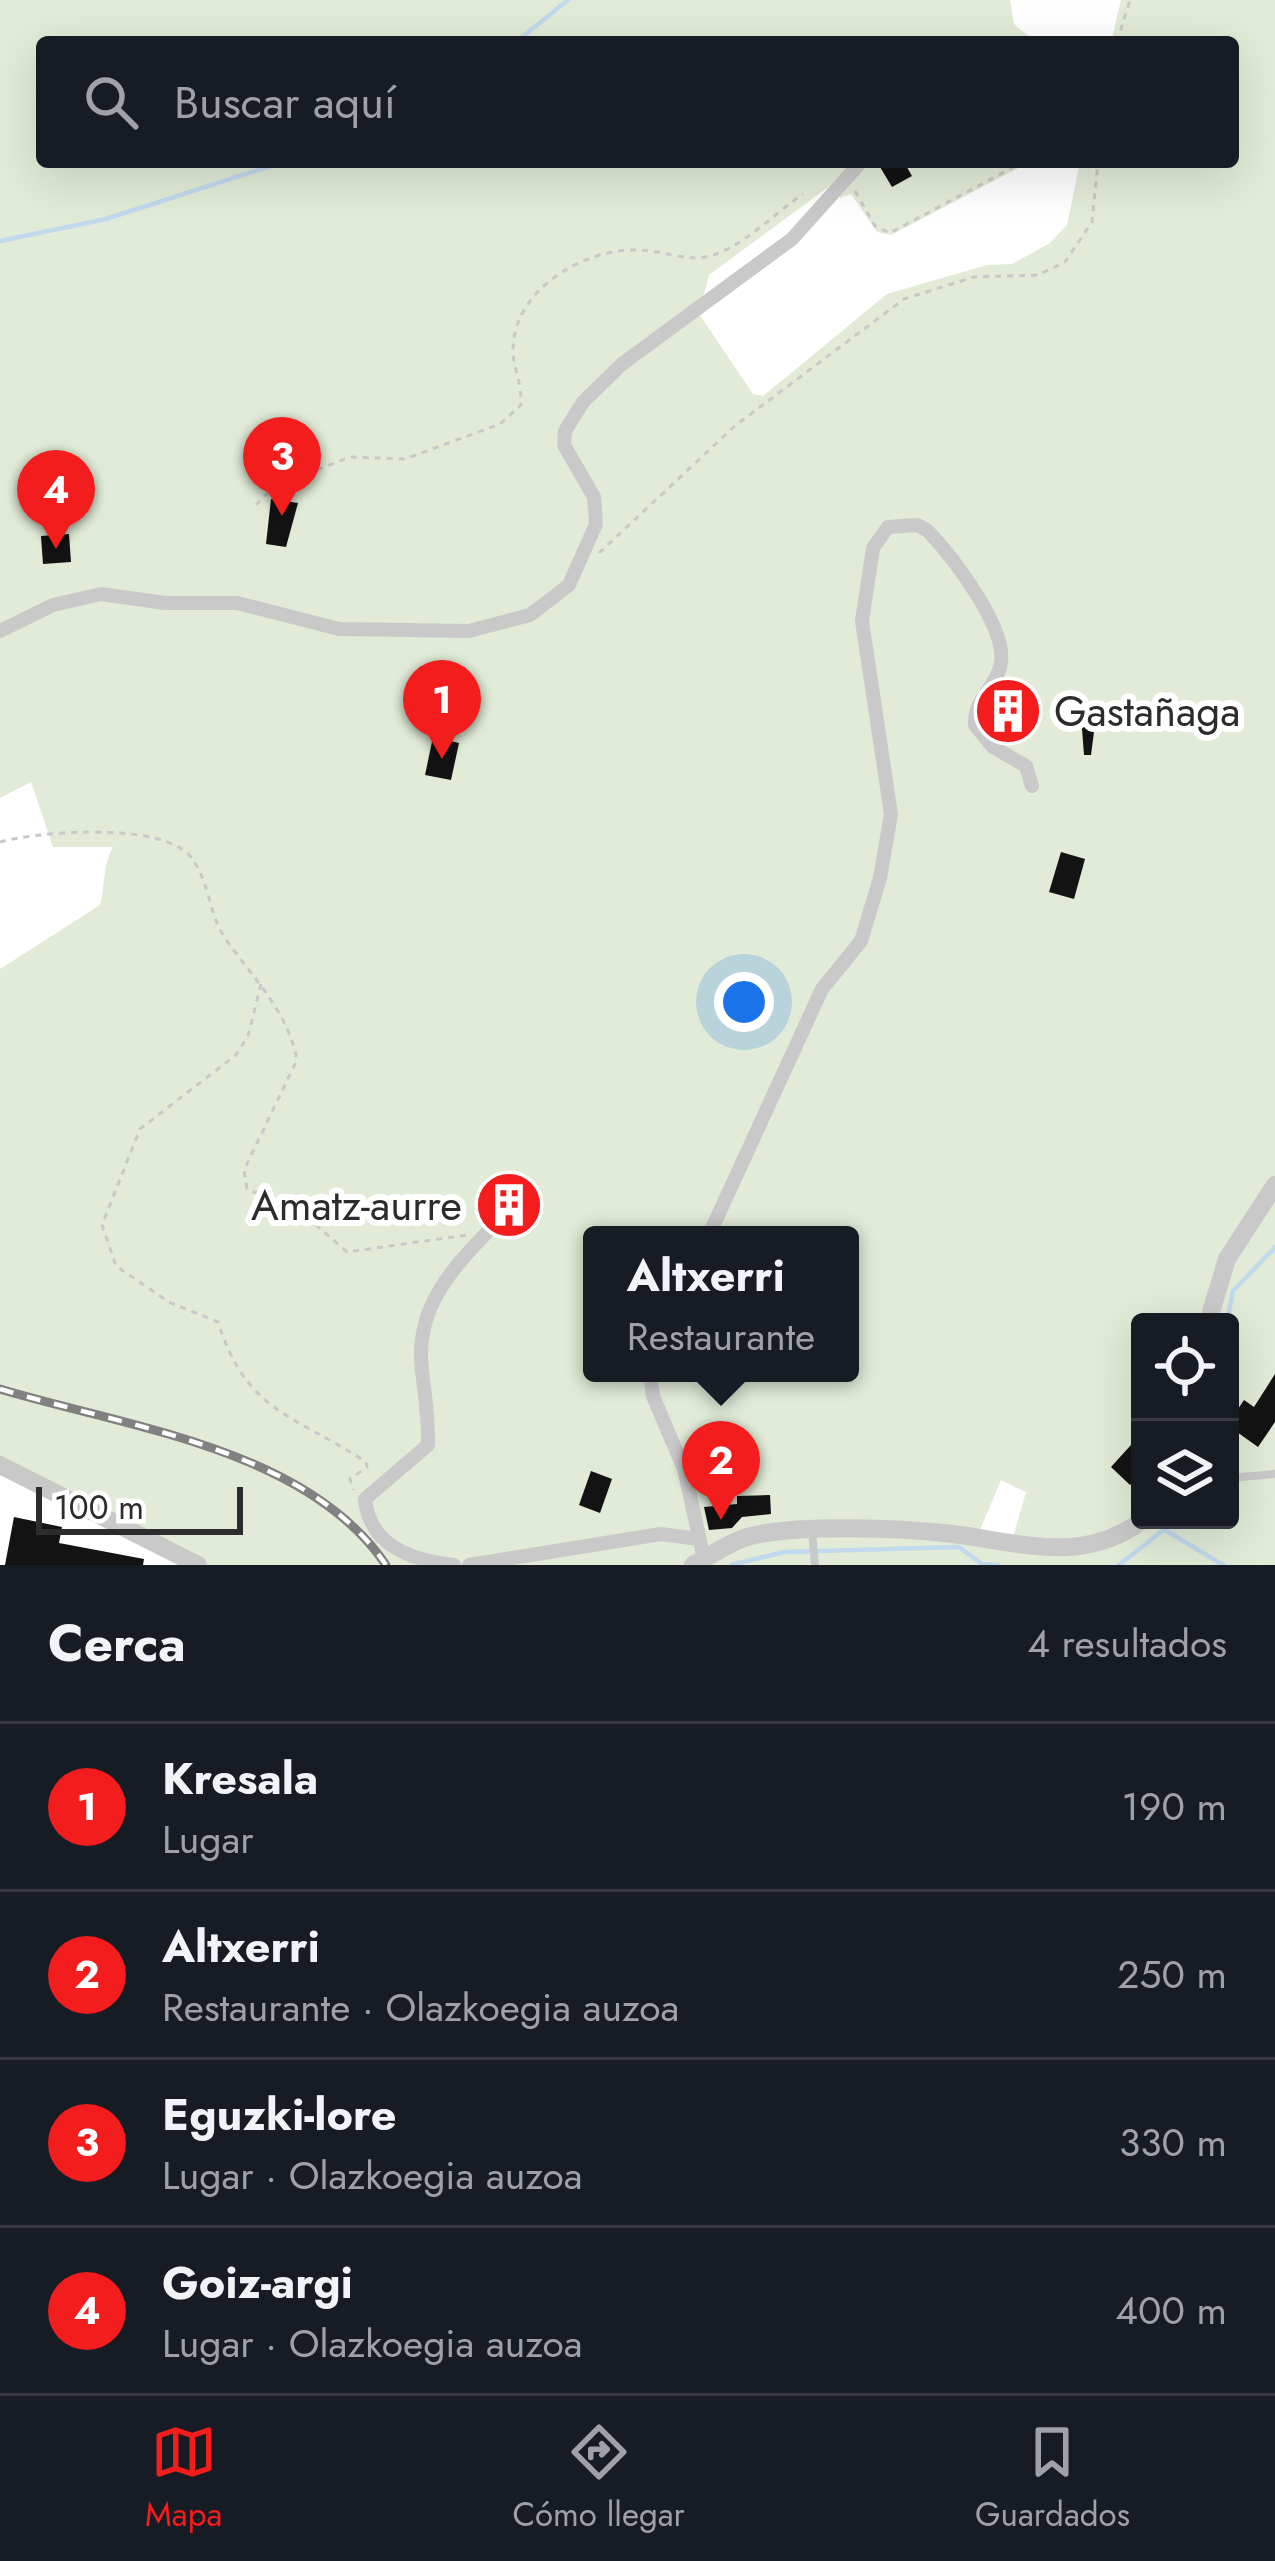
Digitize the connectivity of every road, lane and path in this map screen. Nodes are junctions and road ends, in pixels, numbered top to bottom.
1 (1130, 0) edge
2 (1120, 36) edge
3 (856, 168) edge
4 (1012, 168) edge
5 (1097, 168) edge
6 (844, 182) junction
7 (803, 194) dead end
8 (256, 505) dead end
9 (599, 553) dead end
10 (0, 631) edge
11 (1032, 785) dead end
12 (0, 842) edge
13 (261, 984) junction
14 (1275, 1185) edge
15 (493, 1226) dead end
16 (713, 1226) edge
17 (480, 1239) junction
18 (1211, 1313) edge
19 (651, 1382) edge
20 (4, 1474) edge
21 (1275, 1474) edge
22 (1239, 1477) edge
23 (367, 1512) junction
24 (1131, 1528) edge
25 (812, 1536) junction
26 (699, 1539) junction
27 (814, 1561) edge
28 (699, 1562) edge
29 (198, 1565) edge
30 (454, 1565) edge
31 (469, 1565) edge

1 - 2 path
3 - 6 street
4 - 6 path
5 - 9 path
6 - 10 street
7 - 8 path
11 - 16 street
12 - 13 path
13 - 17 path
13 - 23 path
14 - 18 street
15 - 17 street
17 - 23 street
19 - 26 street
20 - 29 street
21 - 22 lane
23 - 30 street
24 - 25 street
25 - 27 lane
25 - 28 street
26 - 28 street
26 - 31 street

